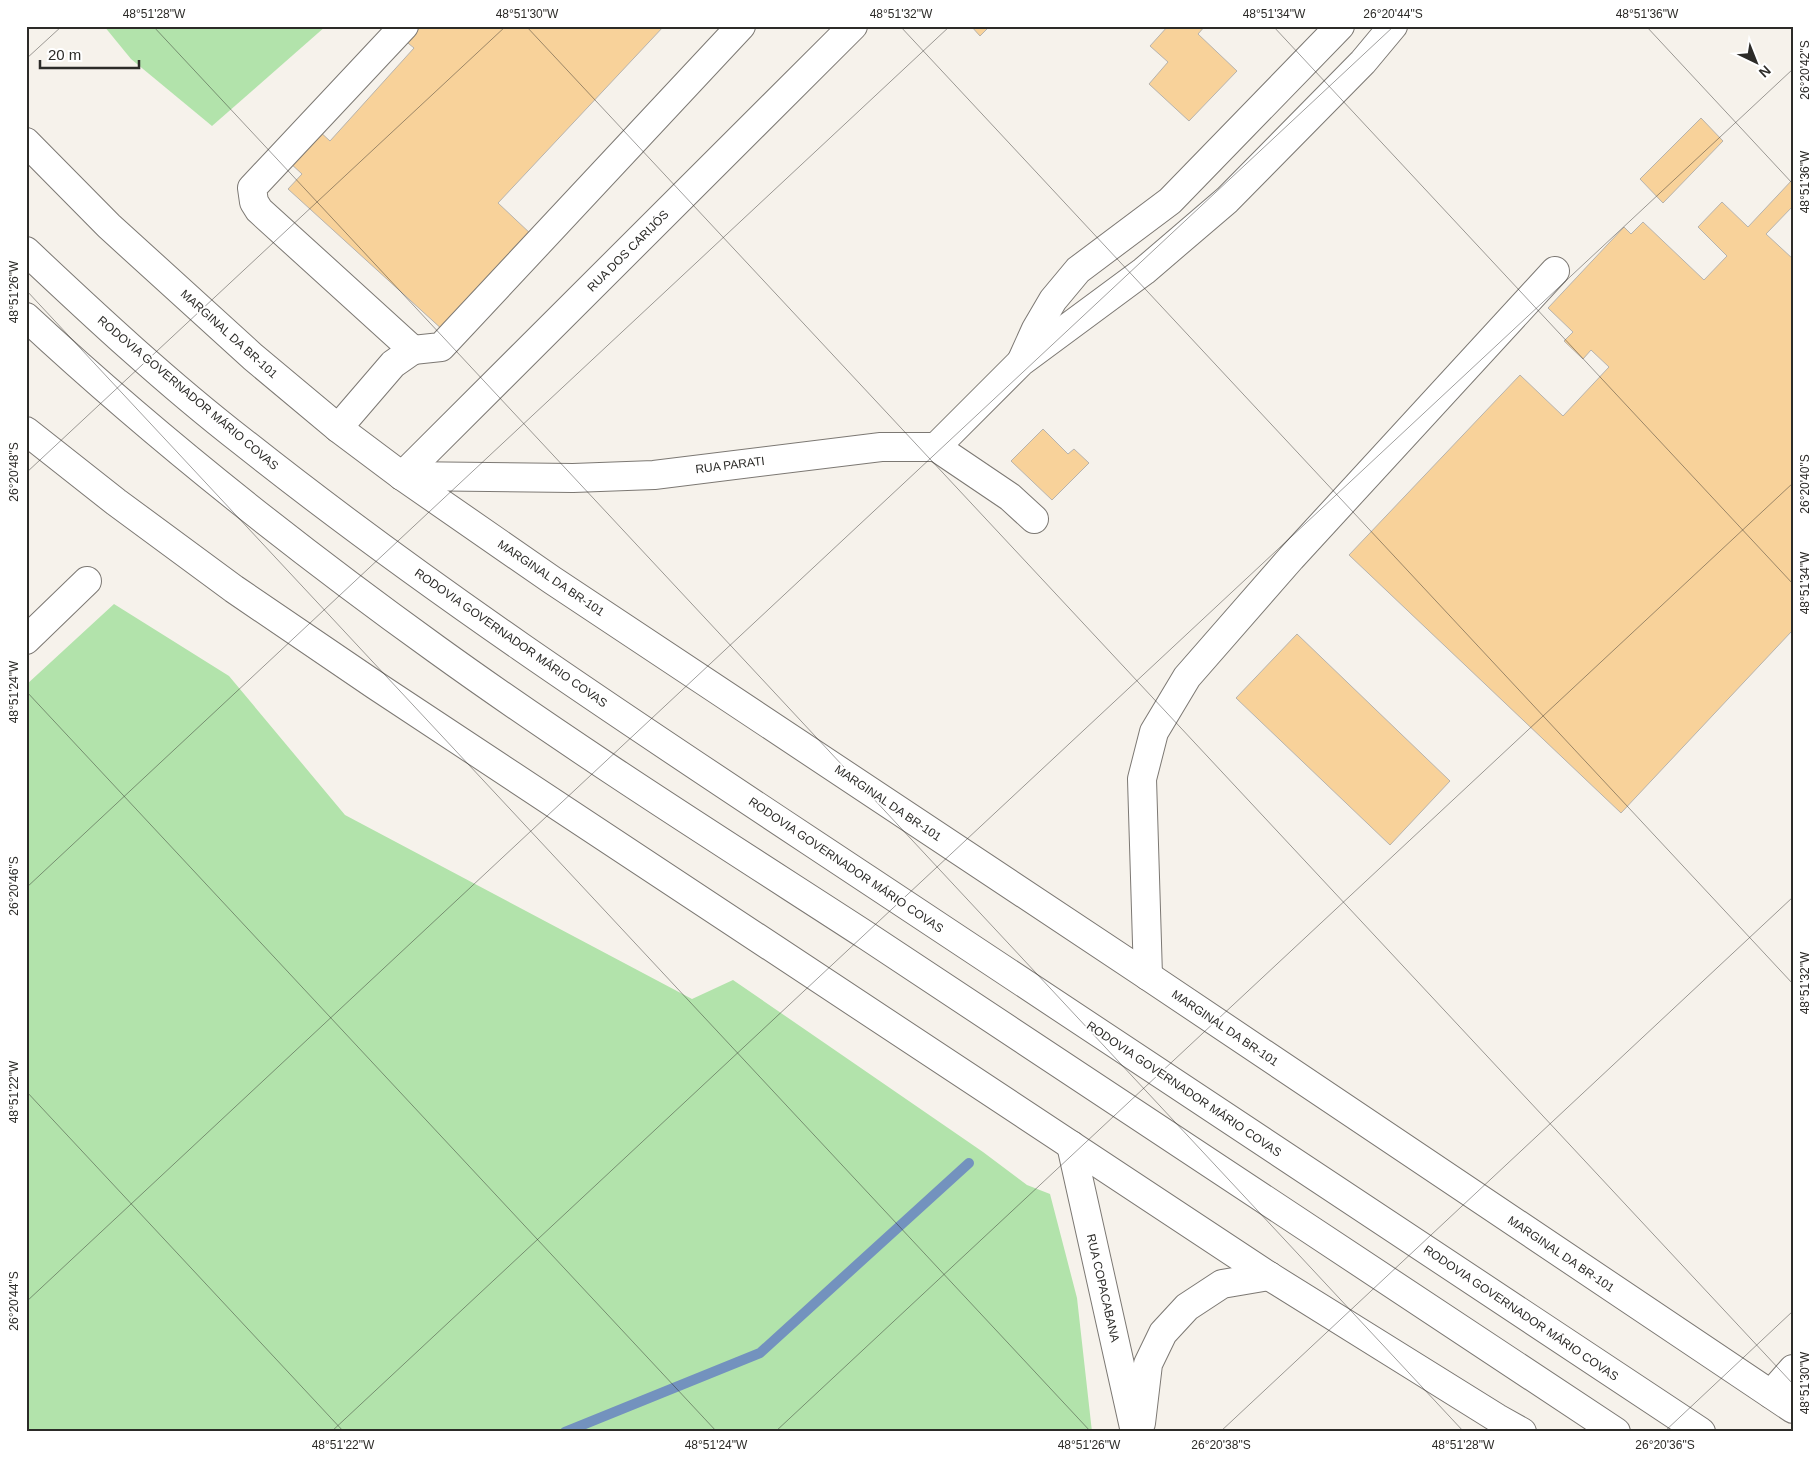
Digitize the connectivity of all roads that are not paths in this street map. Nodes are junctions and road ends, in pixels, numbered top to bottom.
1 (404, 26) edge
2 (741, 26) edge
3 (853, 26) edge
4 (1340, 26) edge
5 (1393, 26) edge
6 (26, 142) edge
7 (26, 251) edge
8 (1555, 271) dead end
9 (26, 317) edge
10 (413, 350) junction
11 (1021, 362) junction
12 (338, 428) junction
13 (26, 431) edge
14 (936, 448) junction
15 (402, 476) junction
16 (1034, 519) dead end
17 (87, 581) dead end
18 (26, 640) edge
19 (1148, 976) junction
20 (1071, 1145) junction
21 (1269, 1276) junction
22 (1793, 1369) edge
23 (1782, 1402) edge
24 (1135, 1432) edge
25 (1140, 1432) edge
26 (1522, 1432) edge
27 (1616, 1432) edge
28 (1701, 1432) edge

1 - 10 main road
2 - 10 main road
3 - 15 main road, RUA DOS CARIJÓS
4 - 11 main road
5 - 11 main road
6 - 12 main road, MARGINAL DA BR-101
7 - 28 main road, RODOVIA GOVERNADOR MÁRIO COVAS
8 - 19 main road
9 - 27 main road
10 - 12 main road
11 - 14 main road
12 - 15 main road, MARGINAL DA BR-101
13 - 20 main road
14 - 15 main road, RUA PARATI
14 - 16 main road
15 - 19 main road, MARGINAL DA BR-101
17 - 18 main road
19 - 23 main road, MARGINAL DA BR-101
20 - 21 main road
20 - 24 main road, RUA COPACABANA
21 - 25 main road
21 - 26 main road
22 - 23 main road

